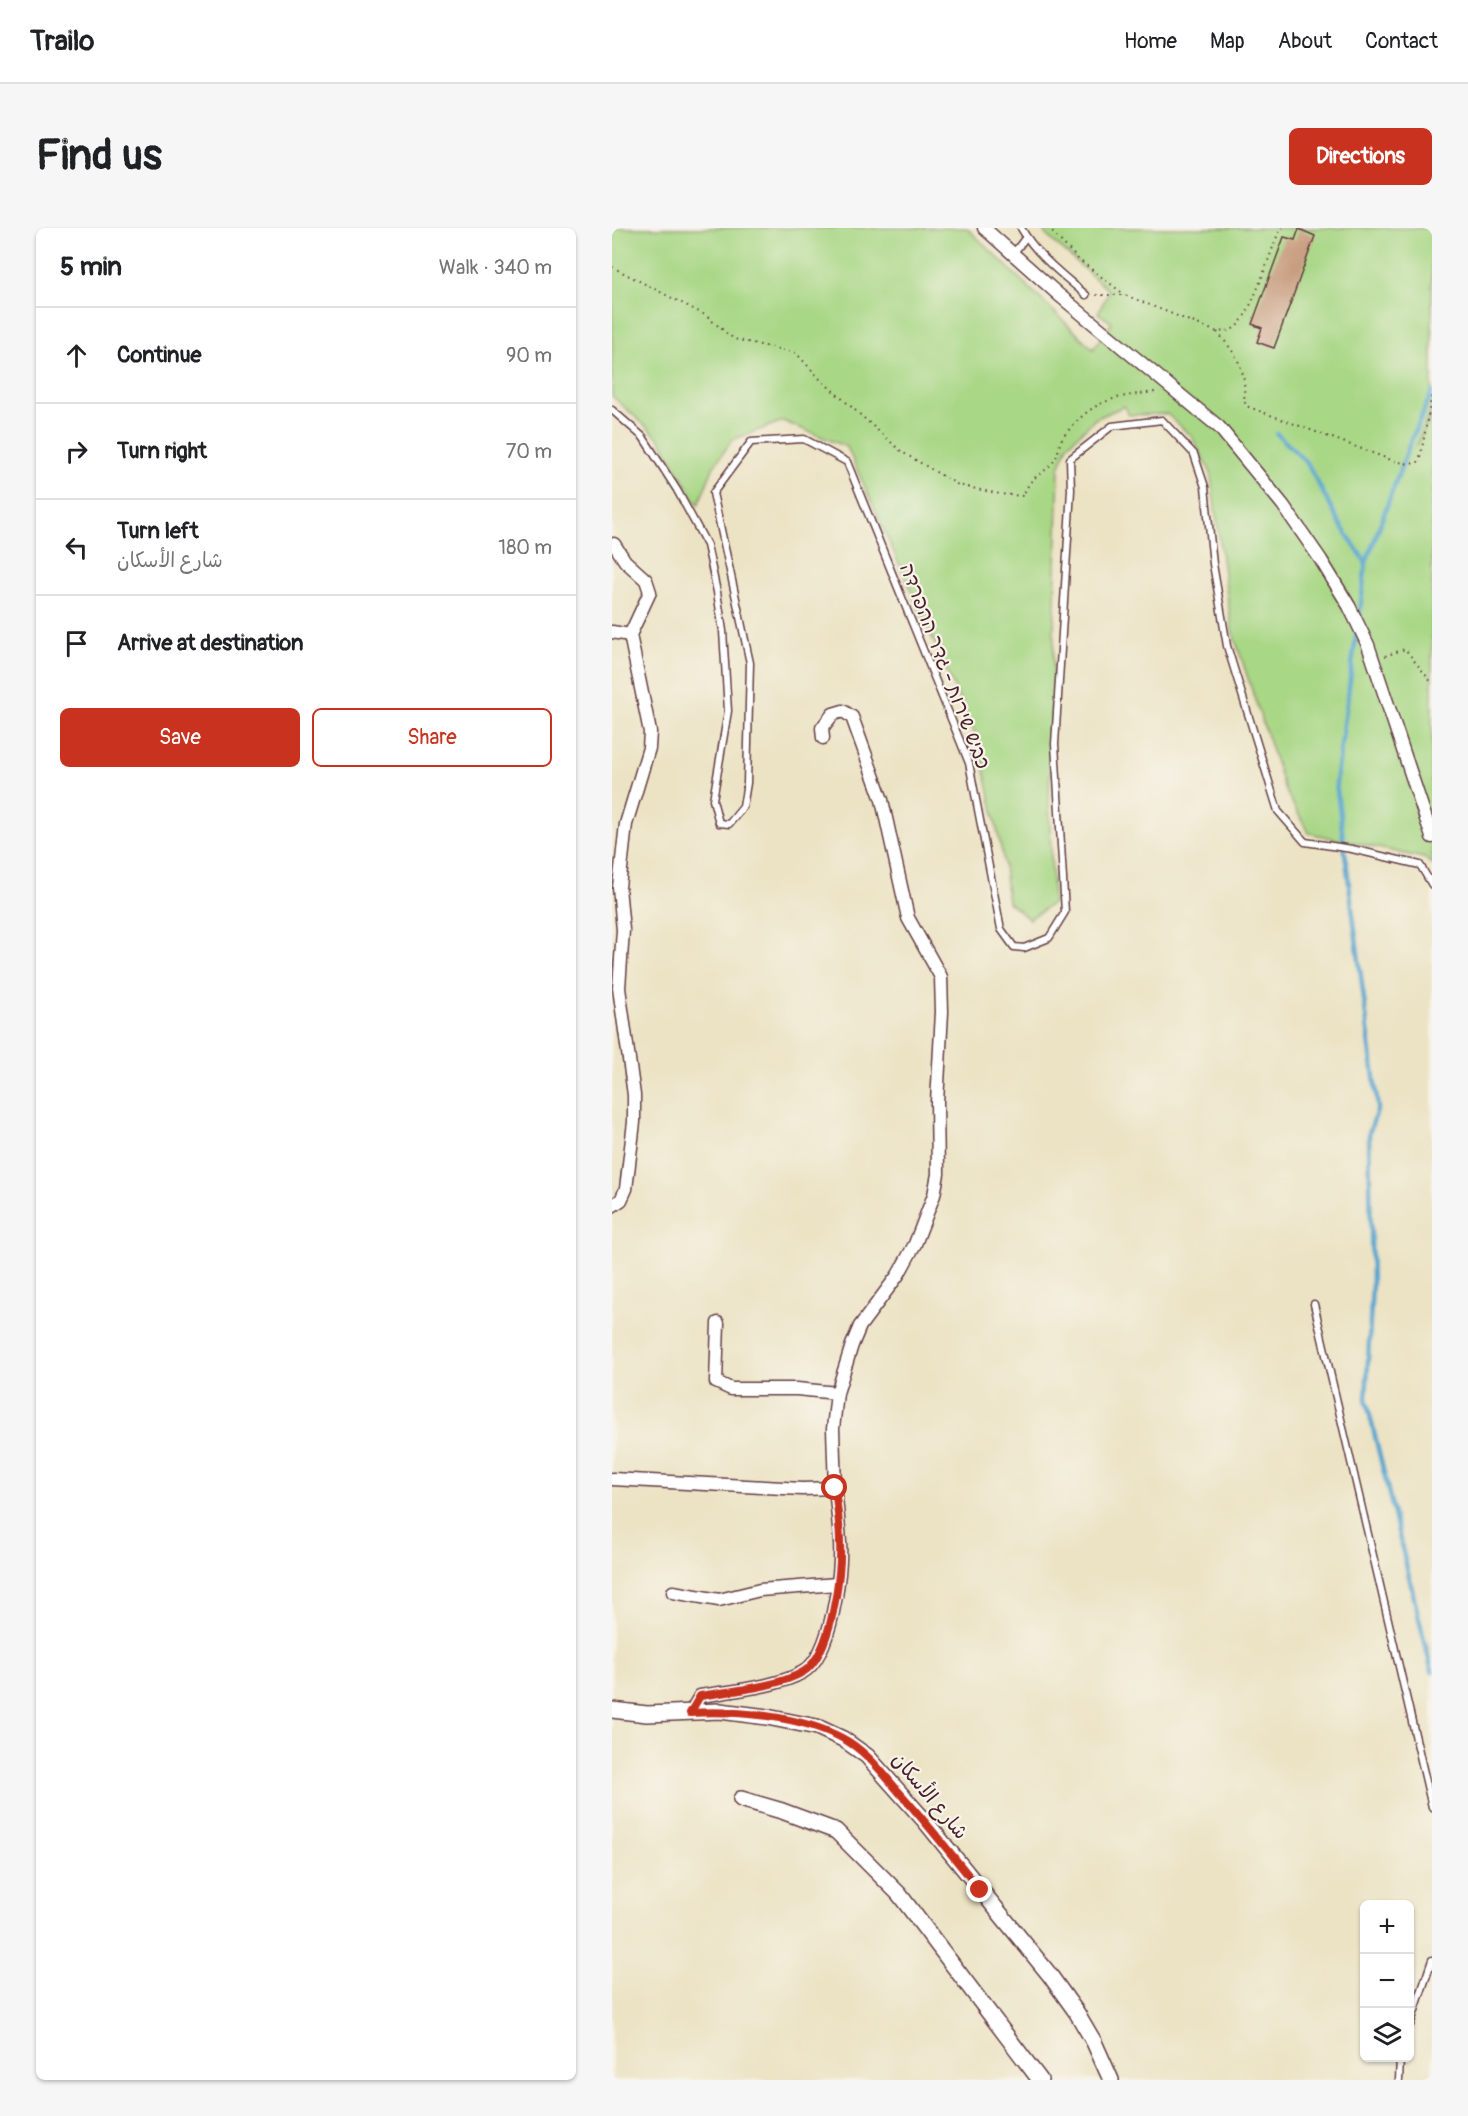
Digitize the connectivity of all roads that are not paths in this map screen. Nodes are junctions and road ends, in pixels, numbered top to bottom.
1 (984, 228) edge
2 (1021, 228) edge
3 (1026, 237) junction
4 (1012, 254) junction
5 (1086, 295) road end
6 (612, 410) edge
7 (614, 544) dead end
8 (612, 632) edge
9 (630, 635) junction
10 (823, 738) dead end
11 (1432, 837) edge
12 (1432, 885) edge
13 (612, 1206) edge
14 (1314, 1304) dead end
15 (718, 1323) dead end
16 (837, 1393) junction
17 (612, 1479) edge
18 (835, 1488) junction
19 (837, 1584) junction
20 (673, 1592) dead end
21 (612, 1710) edge
22 (690, 1713) junction
23 (741, 1799) dead end
24 (1432, 1807) edge
25 (1432, 1960) edge
26 (1414, 2013) edge
27 (1400, 2062) edge
28 (1040, 2080) edge
29 (1112, 2080) edge
30 (1399, 2080) edge

1 - 4 street
2 - 3 lane
3 - 4 lane
3 - 5 lane
4 - 11 street
6 - 12 lane, כביש שירות - גדר ההפרדה
7 - 9 street
8 - 9 street
9 - 13 street
10 - 16 street
14 - 24 lane
15 - 16 street
16 - 18 street
17 - 18 street
18 - 19 street
19 - 20 street
19 - 22 street
21 - 22 street, شارع الأسكان
22 - 29 street, شارع الأسكان
23 - 28 street
25 - 26 lane
27 - 30 lane

